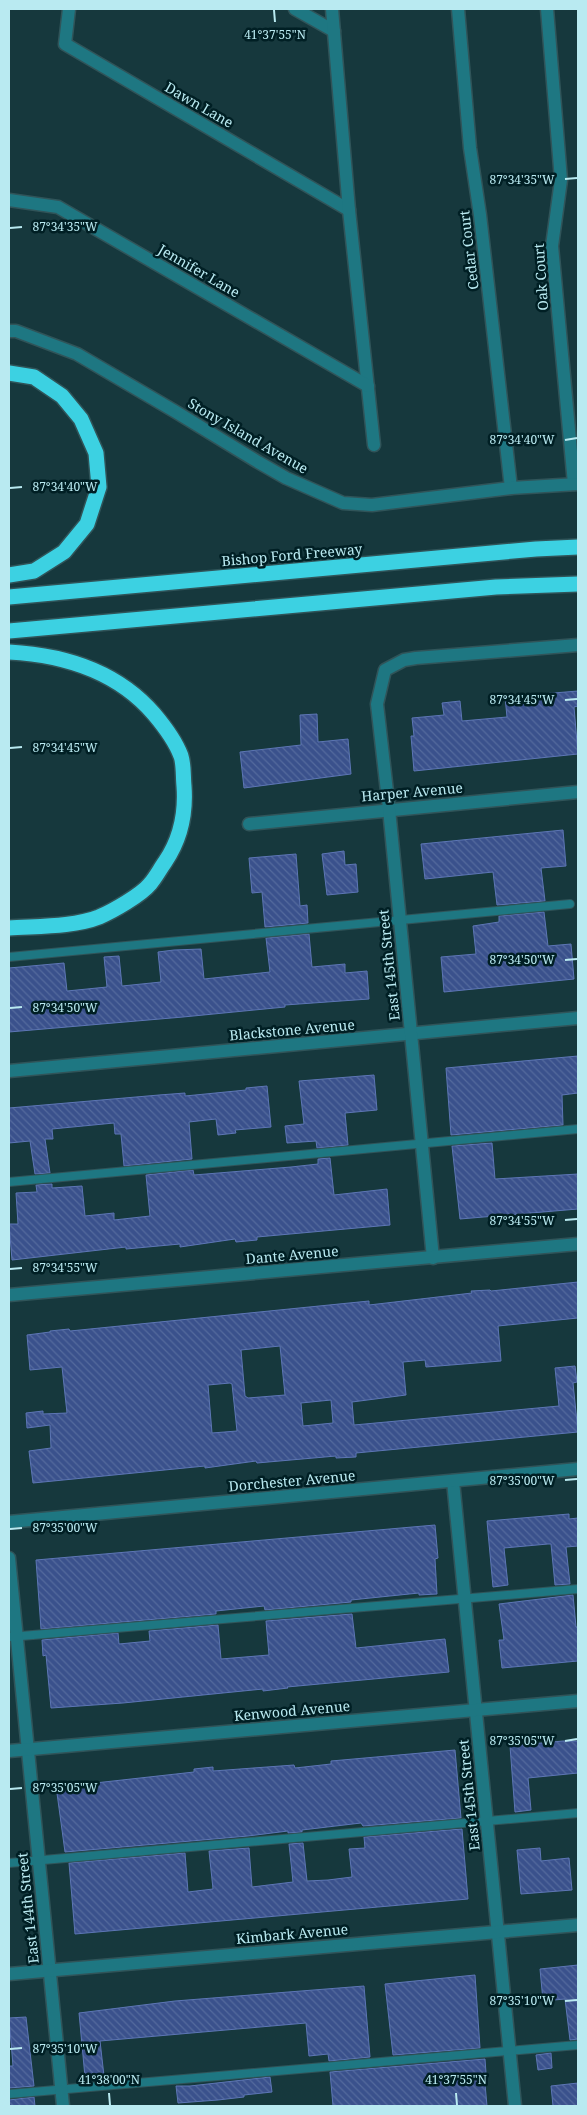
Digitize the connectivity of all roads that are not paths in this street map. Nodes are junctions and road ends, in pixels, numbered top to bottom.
1 (70, 9) edge
2 (295, 9) edge
3 (332, 9) edge
4 (458, 9) edge
5 (546, 9) edge
6 (334, 31) junction
7 (9, 200) edge
8 (349, 210) junction
9 (9, 330) edge
10 (9, 373) edge
11 (368, 386) junction
12 (374, 445) dead end
13 (576, 484) edge
14 (511, 488) junction
15 (578, 547) edge
16 (9, 574) edge
17 (578, 584) edge
18 (9, 598) edge
19 (9, 631) edge
20 (578, 645) edge
21 (9, 652) edge
22 (578, 792) edge
23 (389, 809) junction
24 (249, 824) dead end
25 (570, 904) dead end
26 (400, 920) junction
27 (9, 928) edge
28 (9, 957) edge
29 (578, 1018) edge
30 (411, 1035) junction
31 (9, 1071) edge
32 (578, 1129) edge
33 (422, 1143) junction
34 (9, 1182) edge
35 (578, 1244) edge
36 (432, 1258) junction
37 (9, 1295) edge
38 (578, 1469) edge
39 (453, 1481) junction
40 (9, 1522) edge
41 (9, 1558) edge
42 (578, 1589) edge
43 (465, 1599) junction
44 (13, 1637) edge
45 (578, 1701) edge
46 (476, 1710) junction
47 (28, 1749) junction
48 (9, 1751) edge
49 (578, 1813) edge
50 (487, 1821) junction
51 (39, 1860) junction
52 (9, 1862) edge
53 (578, 1925) edge
54 (498, 1931) junction
55 (50, 1970) junction
56 (9, 1974) edge
57 (578, 2045) edge
58 (510, 2051) junction
59 (62, 2090) junction
60 (9, 2094) edge
61 (63, 2106) edge
62 (515, 2106) edge

1 - 8 street, Dawn Lane
2 - 6 street
3 - 6 street
4 - 14 street, Cedar Court
5 - 13 street, Oak Court
6 - 8 street
7 - 11 street, Jennifer Lane
8 - 11 street
9 - 14 street, Stony Island Avenue
10 - 16 highway
11 - 12 street
13 - 14 street, Stony Island Avenue
15 - 18 highway, Bishop Ford Freeway
17 - 19 highway
20 - 23 street, East 145th Street
21 - 27 highway
22 - 23 street, Harper Avenue
23 - 24 street, Harper Avenue
23 - 26 street, East 145th Street
25 - 26 lane
26 - 28 lane
26 - 30 street, East 145th Street
29 - 30 street, Blackstone Avenue
30 - 31 street, Blackstone Avenue
30 - 33 street, East 145th Street
32 - 33 lane
33 - 34 lane
33 - 36 street, East 145th Street
35 - 36 street, Dante Avenue
36 - 37 street, Dante Avenue
38 - 39 street, Dorchester Avenue
39 - 40 street, Dorchester Avenue
39 - 43 street, East 145th Street
41 - 44 street, East 144th Street
42 - 43 lane
43 - 44 lane
43 - 46 street, East 145th Street
44 - 47 street, East 144th Street
45 - 46 street, Kenwood Avenue
46 - 47 street, Kenwood Avenue
46 - 50 street, East 145th Street
47 - 48 street, Kenwood Avenue
47 - 51 street, East 144th Street
49 - 50 lane
50 - 51 lane
50 - 54 street, East 145th Street
51 - 52 lane
51 - 55 street, East 144th Street
53 - 54 street, Kimbark Avenue
54 - 55 street, Kimbark Avenue
54 - 58 street, East 145th Street
55 - 56 street, Kimbark Avenue
55 - 59 street, East 144th Street
57 - 58 lane
58 - 59 lane
58 - 62 street, East 145th Street
59 - 60 lane
59 - 61 street, East 144th Street

